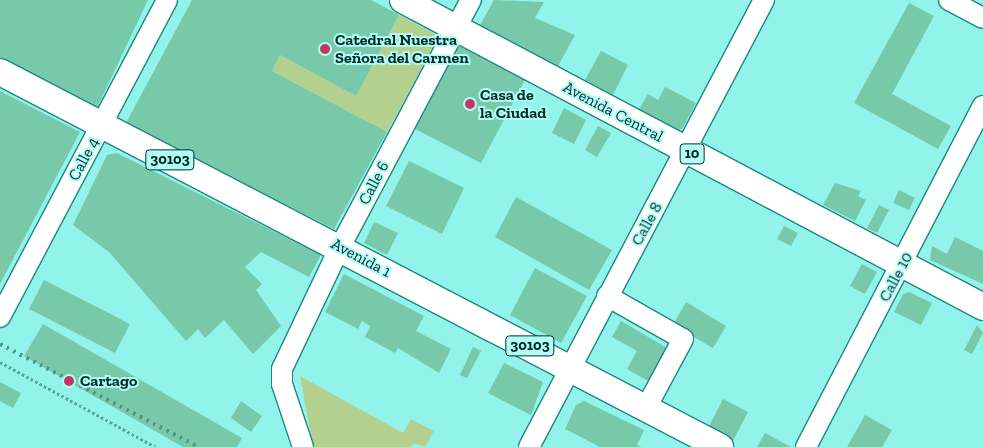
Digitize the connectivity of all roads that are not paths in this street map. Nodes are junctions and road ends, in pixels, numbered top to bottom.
1 (166, 0) edge
2 (402, 0) edge
3 (471, 0) edge
4 (764, 0) edge
5 (949, 0) edge
6 (983, 18) edge
7 (456, 29) junction
8 (0, 72) edge
9 (983, 106) edge
10 (101, 125) junction
11 (687, 152) junction
12 (340, 246) junction
13 (903, 265) junction
14 (607, 296) junction
15 (983, 306) edge
16 (0, 317) edge
17 (570, 367) junction
18 (646, 408) junction
19 (302, 447) edge
20 (529, 447) edge
21 (720, 447) edge
22 (806, 447) edge

1 - 10 street, Calle 4
2 - 7 main road, Avenida Central / 10
3 - 7 street, Calle 6
4 - 11 street, Calle 8
5 - 6 street
7 - 11 main road, Avenida Central / 10
7 - 12 street, Calle 6
8 - 10 main road, Avenida 1 / 30103
9 - 13 street, Calle 10
10 - 12 main road, Avenida 1 / 30103
10 - 16 street, Calle 4
11 - 13 main road, Avenida Central / 10
11 - 14 street, Calle 8
12 - 17 main road, Avenida 1 / 30103
12 - 19 street, Calle 6
13 - 15 main road, Avenida Central / 10
13 - 22 street, Calle 10
14 - 17 street, Calle 8
14 - 18 street
17 - 18 main road, Avenida 1 / 30103
17 - 20 street, Calle 8
18 - 21 main road, Avenida 1 / 30103

